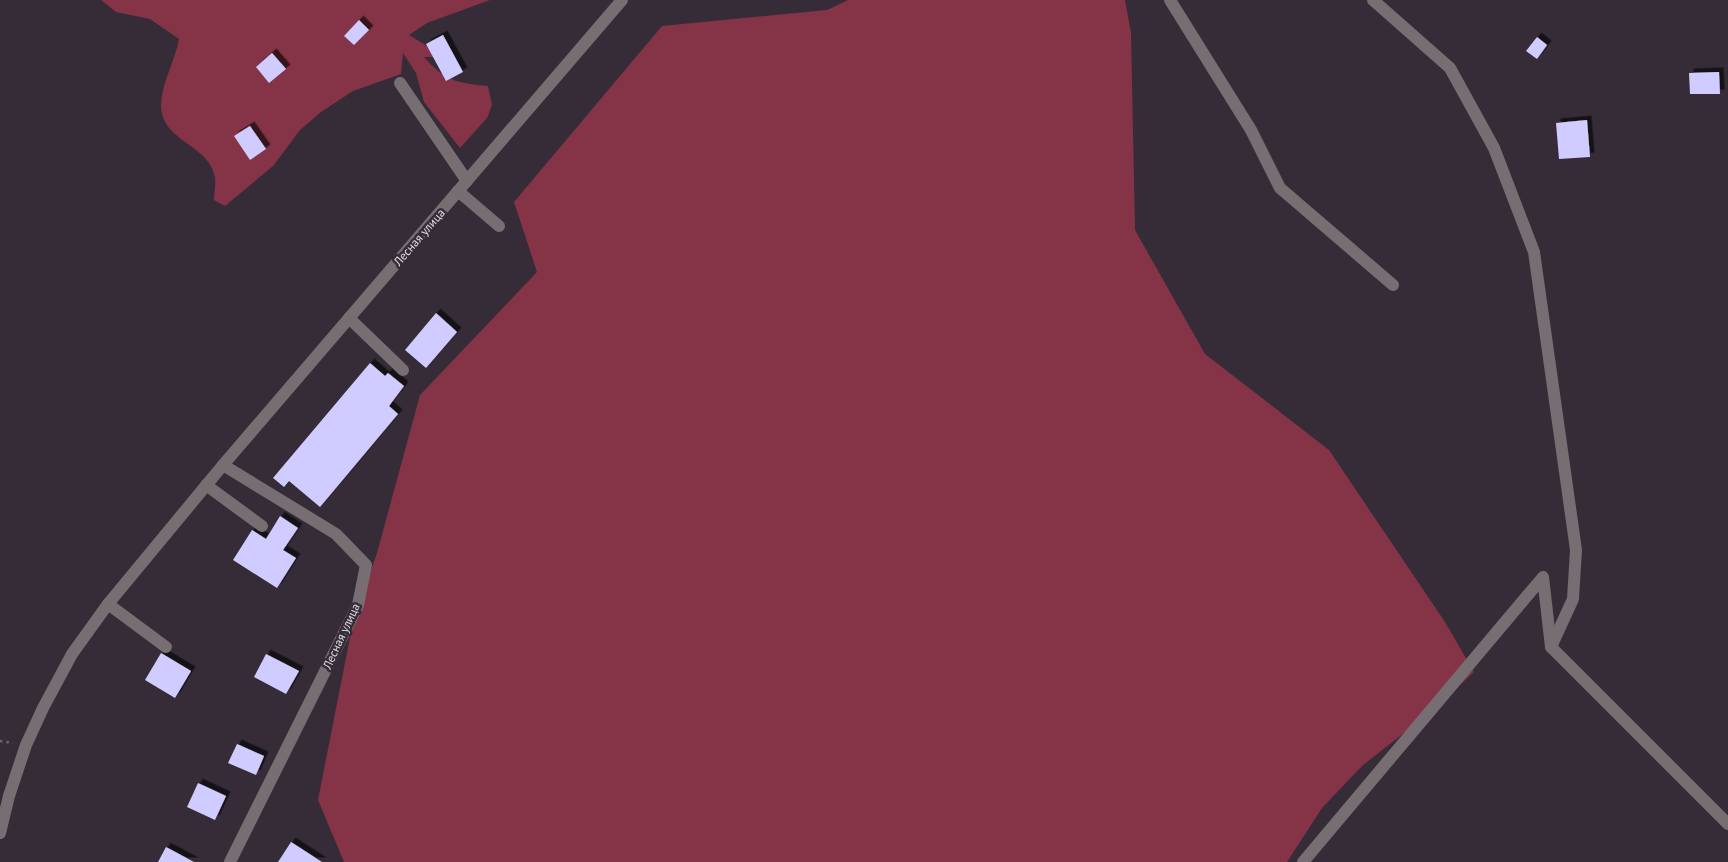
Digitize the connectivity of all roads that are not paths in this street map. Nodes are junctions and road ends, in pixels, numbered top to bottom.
1 (622, 0) edge
2 (1170, 0) edge
3 (1374, 0) edge
4 (400, 83) dead end
5 (467, 181) junction
6 (458, 191) junction
7 (499, 226) dead end
8 (1393, 285) dead end
9 (349, 318) junction
10 (404, 370) dead end
11 (223, 466) junction
12 (206, 485) junction
13 (262, 526) dead end
14 (108, 604) junction
15 (166, 647) dead end
16 (1551, 647) junction
17 (1728, 824) edge
18 (0, 833) edge
19 (230, 862) edge
20 (1303, 862) edge

1 - 5 street, Лесная улица
2 - 8 street
3 - 16 street
4 - 5 street
5 - 6 street, Лесная улица
6 - 7 street
6 - 9 street, Лесная улица
9 - 10 street
9 - 11 street, Лесная улица
11 - 12 street, Лесная улица
11 - 19 street, Лесная улица
12 - 13 street
12 - 14 street, Лесная улица
14 - 15 street
14 - 18 street, Лесная улица
16 - 17 street
16 - 20 street

